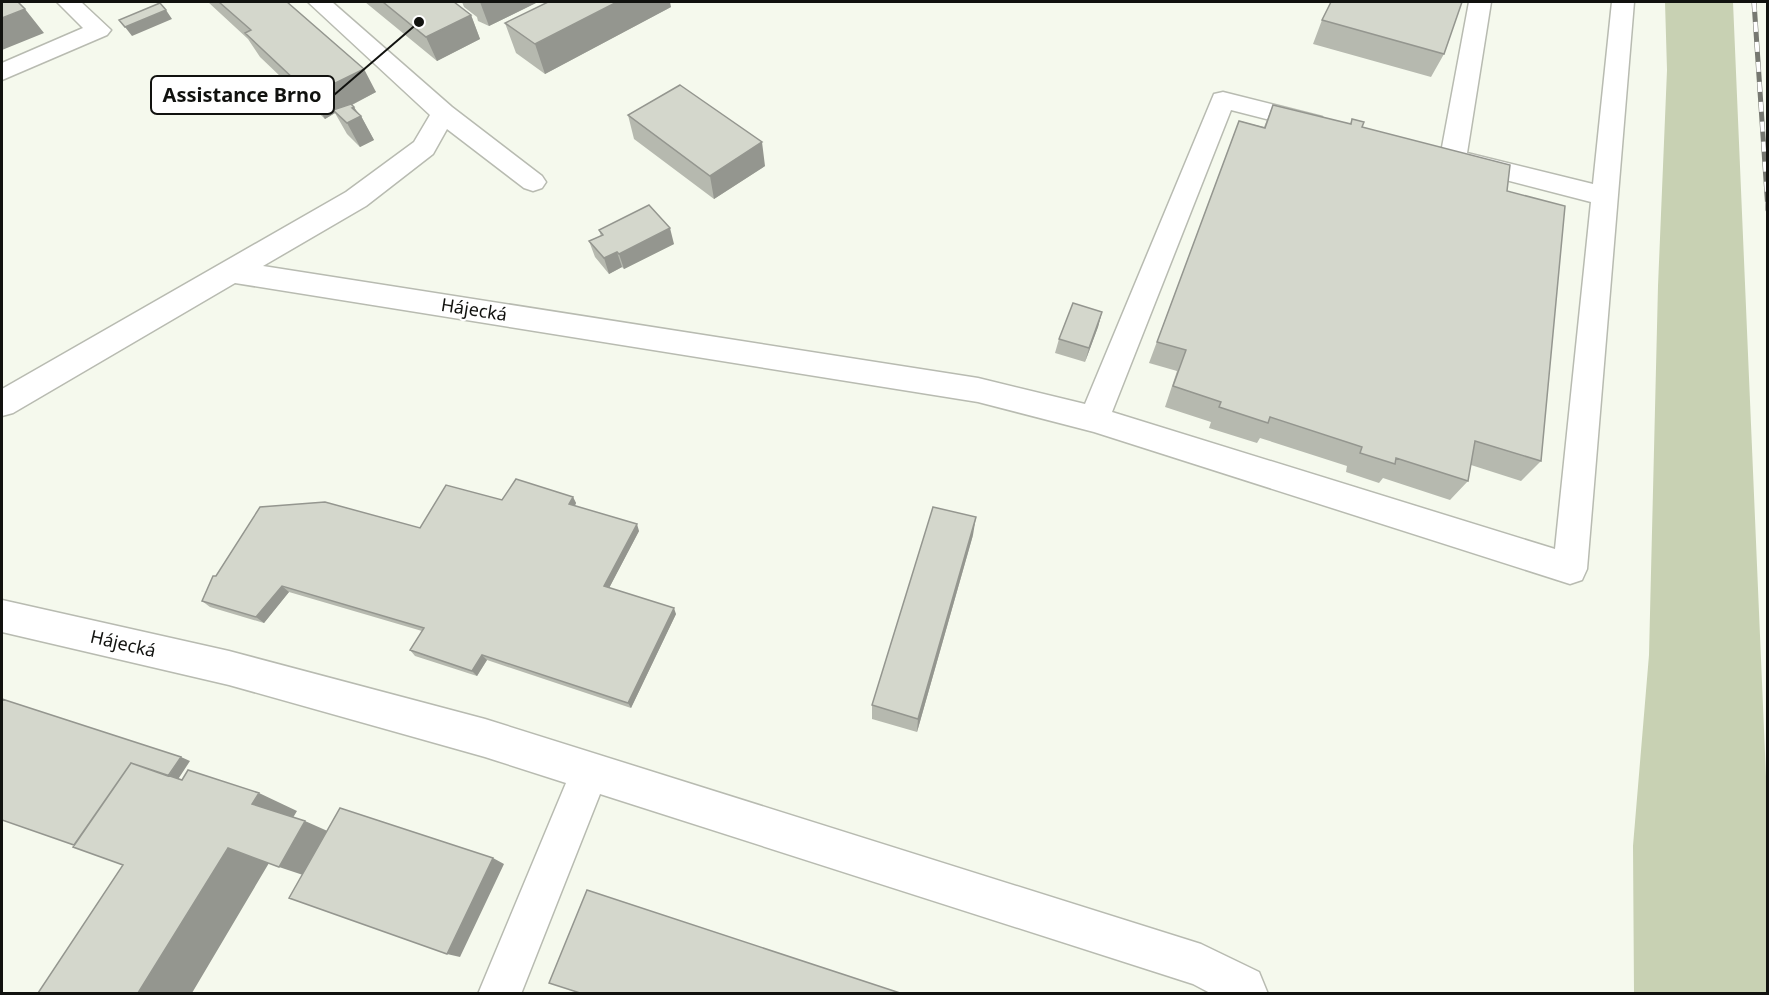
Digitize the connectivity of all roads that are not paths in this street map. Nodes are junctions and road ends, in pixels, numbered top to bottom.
1 (68, 2) edge
2 (319, 2) edge
3 (1480, 2) edge
4 (1623, 2) edge
5 (2, 72) edge
6 (443, 112) junction
7 (1339, 129) edge
8 (533, 182) dead end
9 (1605, 196) junction
10 (231, 272) junction
11 (2, 404) edge
12 (1094, 419) junction
13 (2, 616) edge
14 (590, 771) junction
15 (499, 993) edge
16 (1247, 993) edge

1 - 5 street
2 - 6 street
3 - 9 street
4 - 9 street
6 - 8 street
6 - 10 street
7 - 12 street
9 - 12 street, Hájecká
10 - 11 street
10 - 12 street, Hájecká
13 - 14 street, Hájecká
14 - 15 street
14 - 16 street, Hájecká

